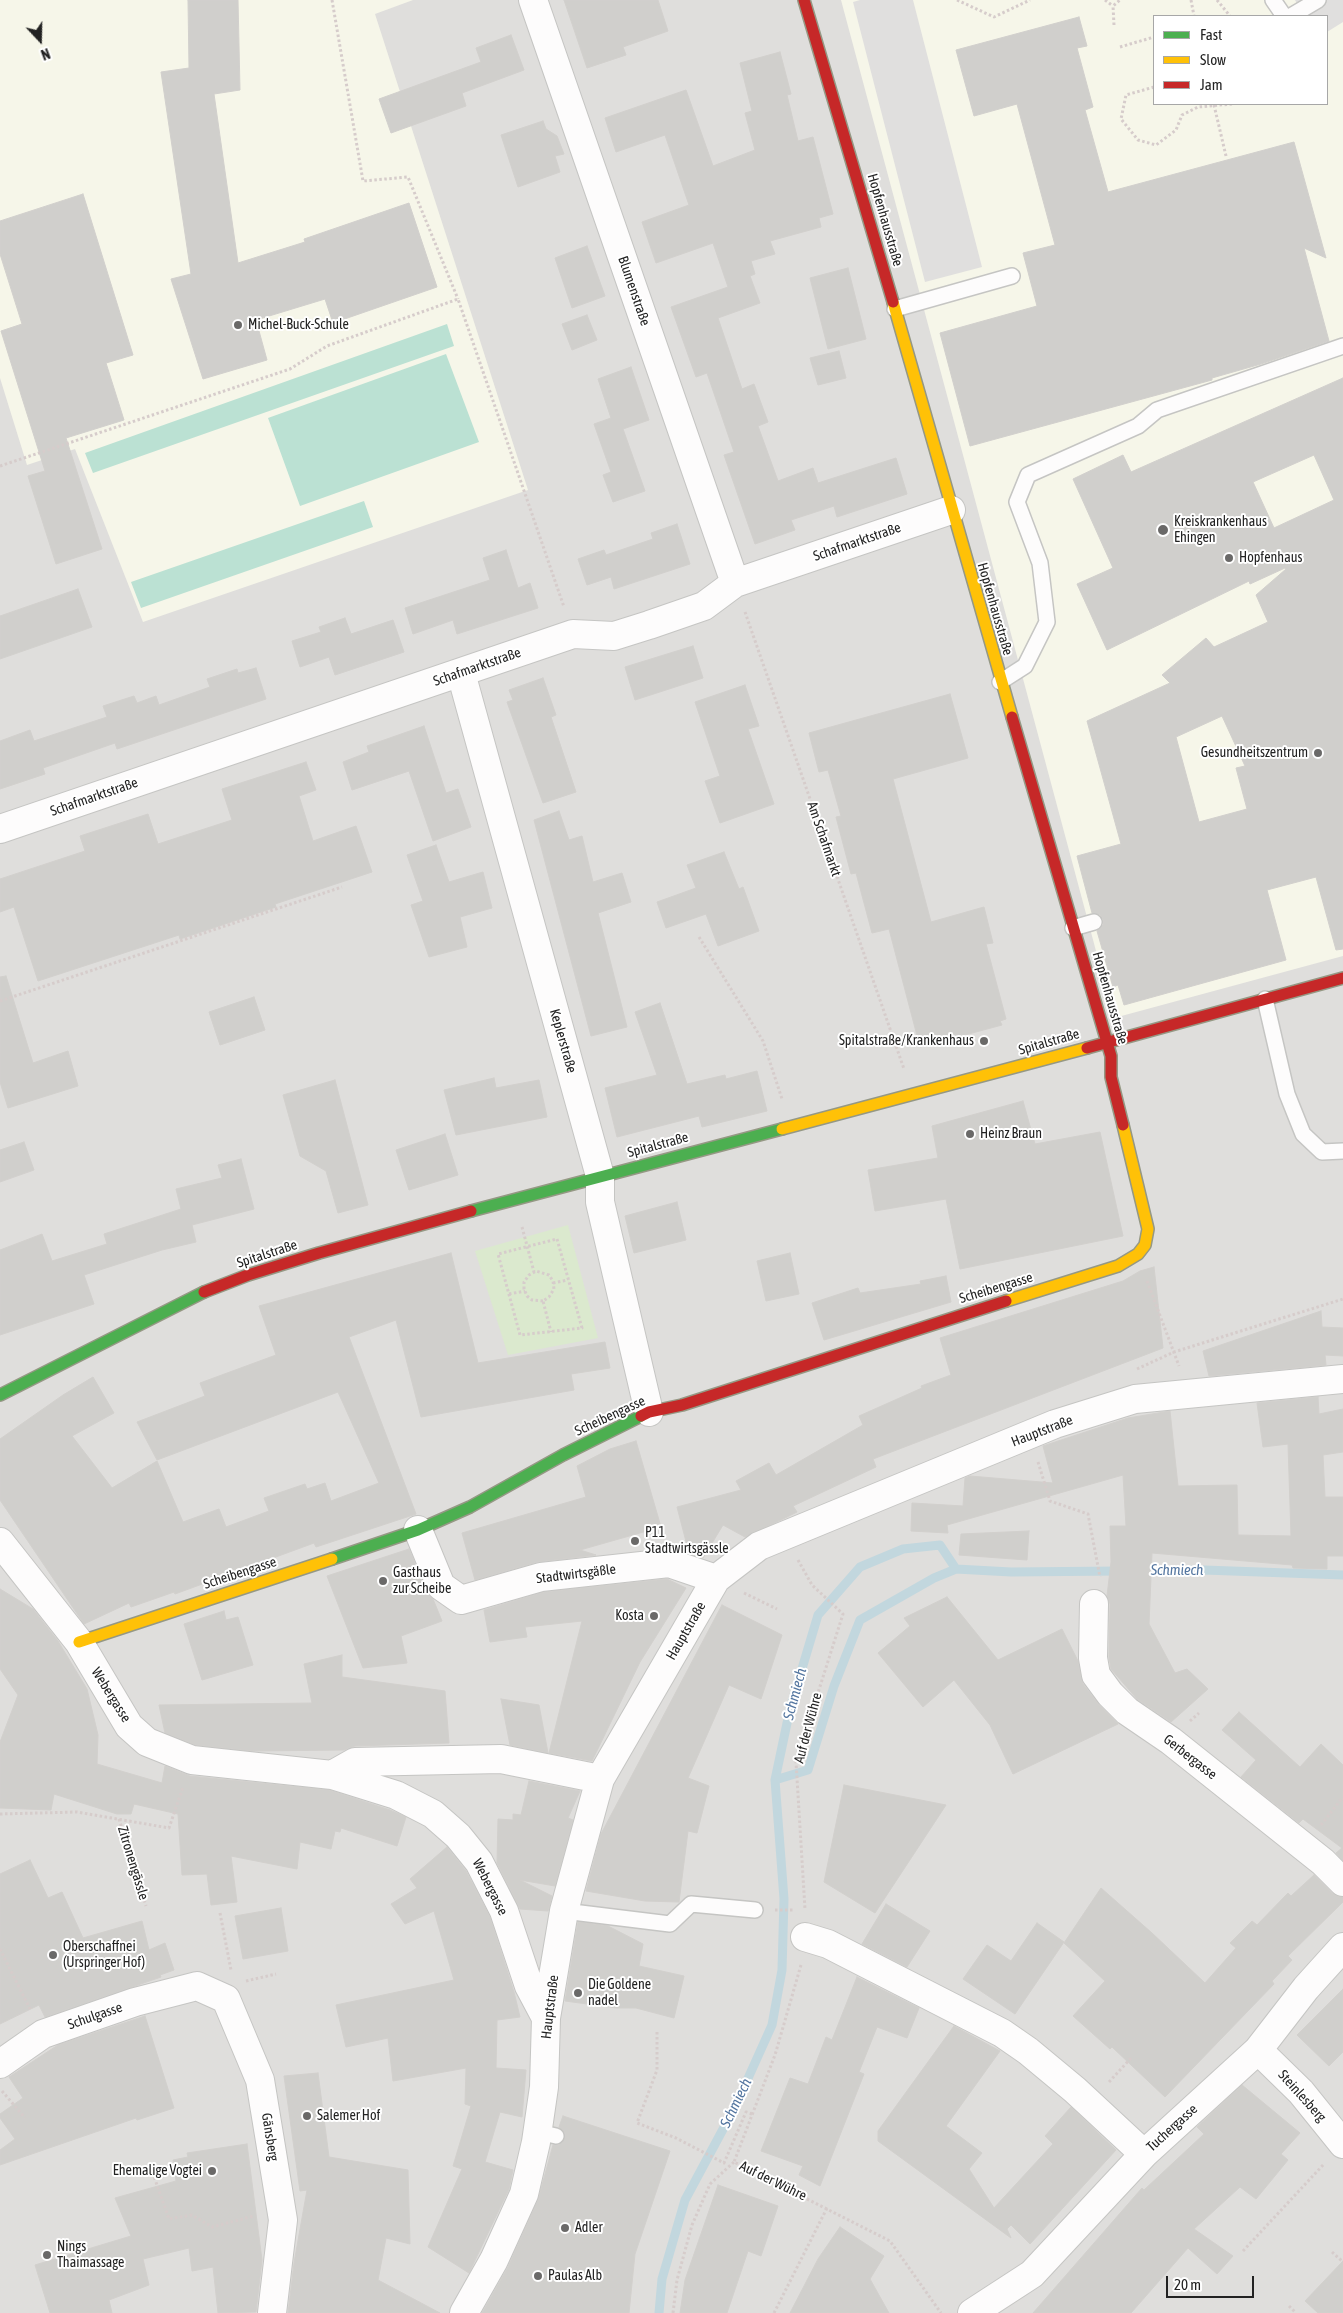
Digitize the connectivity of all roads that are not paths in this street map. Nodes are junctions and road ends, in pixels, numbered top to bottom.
1 (533, 0) edge
2 (804, 0) edge
3 (1274, 0) edge
4 (1318, 0) edge
5 (1283, 15) edge
6 (1293, 15) edge
7 (1012, 276) dead end
8 (895, 309) junction
9 (1343, 346) edge
10 (951, 510) junction
11 (735, 583) junction
12 (461, 673) junction
13 (1000, 682) junction
14 (0, 829) edge
15 (1094, 922) dead end
16 (1073, 928) junction
17 (1343, 978) edge
18 (1265, 999) junction
19 (1107, 1042) junction
20 (1343, 1151) edge
21 (600, 1176) junction
22 (1138, 1254) joint
23 (1343, 1379) edge
24 (0, 1395) edge
25 (648, 1412) junction
26 (418, 1530) junction
27 (0, 1542) edge
28 (716, 1579) junction
29 (1094, 1604) dead end
30 (79, 1642) junction
31 (332, 1775) junction
32 (600, 1779) junction
33 (1343, 1882) edge
34 (762, 1910) road end
35 (564, 1911) junction
36 (805, 1937) road end
37 (1343, 1947) edge
38 (197, 1986) joint
39 (546, 2018) junction
40 (1258, 2050) junction
41 (0, 2064) edge
42 (1343, 2144) edge
43 (1144, 2154) junction
44 (989, 2309) edge
45 (272, 2313) edge
46 (464, 2313) edge

1 - 11 street, Blumenstraße
2 - 8 street, Hopfenhausstraße
3 - 5 lane
4 - 6 lane
7 - 8 lane
8 - 10 street, Hopfenhausstraße
9 - 13 lane
10 - 11 street, Schafmarktstraße
10 - 13 street, Hopfenhausstraße
11 - 12 street, Schafmarktstraße
12 - 14 street, Schafmarktstraße
12 - 21 street, Keplerstraße
13 - 16 street, Hopfenhausstraße
15 - 16 lane
16 - 19 street, Hopfenhausstraße
17 - 18 street, Spitalstraße
18 - 19 street, Spitalstraße
18 - 20 lane
19 - 21 street, Spitalstraße
19 - 22 street, Hopfenhausstraße
21 - 24 street, Spitalstraße
21 - 25 street, Keplerstraße
22 - 25 street, Scheibengasse
23 - 28 street, Hauptstraße
25 - 26 street, Scheibengasse
26 - 28 street, Stadtwirtsgäßle
26 - 30 street, Scheibengasse
27 - 30 street, Webergasse
28 - 32 street, Hauptstraße
29 - 33 street, Gerbergasse
30 - 31 street, Webergasse
31 - 32 street
31 - 39 street, Webergasse
32 - 35 street, Hauptstraße
34 - 35 lane
35 - 39 street, Hauptstraße
36 - 43 street
37 - 40 street, Tuchergasse
38 - 41 street, Schulgasse
38 - 45 street, Gänsberg
39 - 46 street, Hauptstraße
40 - 42 street, Steinlesberg
40 - 43 street, Tuchergasse
43 - 44 street, Tuchergasse

